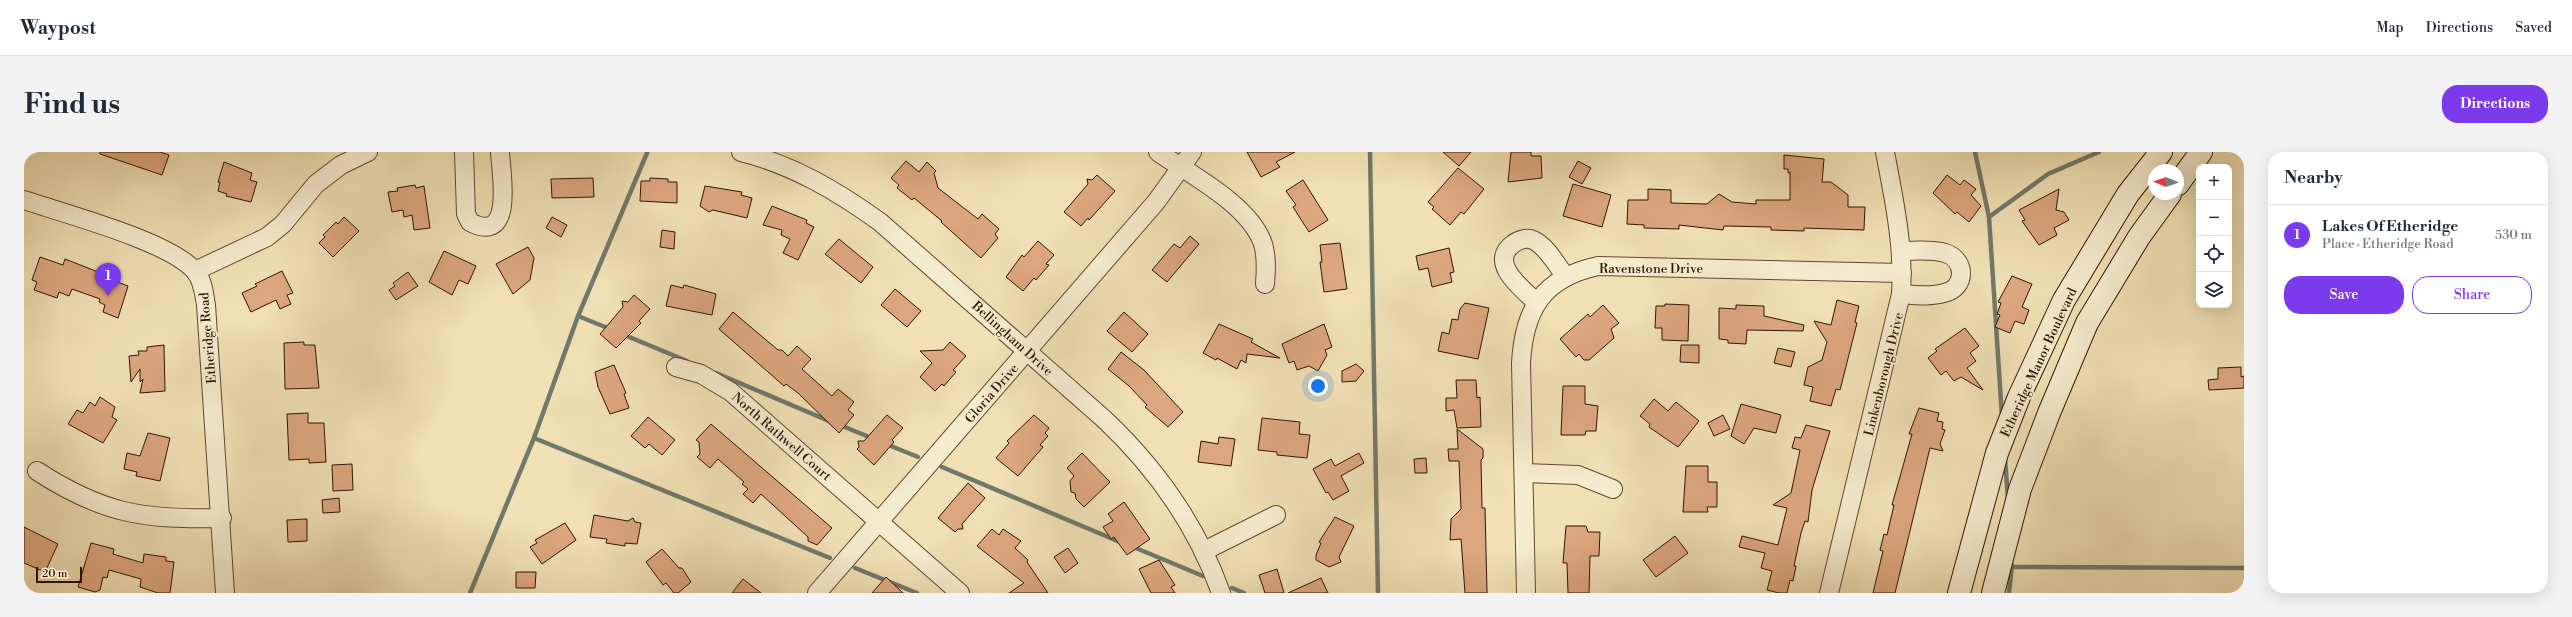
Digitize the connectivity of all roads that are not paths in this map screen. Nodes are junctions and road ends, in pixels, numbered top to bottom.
1 (368, 152) edge
2 (464, 152) edge
3 (500, 152) edge
4 (741, 152) edge
5 (1158, 152) edge
6 (1192, 152) edge
7 (1885, 152) edge
8 (2161, 152) edge
9 (2201, 152) edge
10 (1181, 168) junction
11 (2184, 176) edge
12 (24, 200) edge
13 (2166, 200) edge
14 (1902, 251) junction
15 (195, 271) junction
16 (1902, 273) junction
17 (1566, 277) junction
18 (1265, 284) dead end
19 (1901, 294) junction
20 (1537, 303) junction
21 (1028, 351) junction
22 (676, 367) dead end
23 (37, 471) dead end
24 (1524, 473) junction
25 (1613, 489) dead end
26 (1276, 515) dead end
27 (222, 518) junction
28 (879, 521) junction
29 (1204, 551) junction
30 (225, 593) edge
31 (817, 593) edge
32 (960, 593) edge
33 (1221, 593) edge
34 (1526, 593) edge
35 (1829, 593) edge
36 (1960, 593) edge
37 (1993, 593) edge

1 - 15 street
2 - 3 street
4 - 21 street, Bellingham Drive
5 - 10 street
6 - 10 street, Gloria Drive
7 - 14 street, Linkenborough Drive
8 - 36 main road, Etheridge Manor Boulevard
9 - 11 main road
10 - 18 street
10 - 21 street, Gloria Drive
12 - 15 street, Etheridge Road
13 - 37 main road
14 - 16 street, Linkenborough Drive
14 - 19 street
15 - 27 street, Etheridge Road
16 - 17 street, Ravenstone Drive
16 - 19 street, Linkenborough Drive
17 - 20 street, Ravenstone Drive
17 - 20 street
19 - 35 street, Linkenborough Drive
20 - 24 street, Ravenstone Drive
21 - 28 street, Gloria Drive
21 - 29 street, Bellingham Drive
22 - 28 street, North Rathwell Court
23 - 27 street
24 - 25 street
24 - 34 street, Ravenstone Drive
26 - 29 street
27 - 30 street, Etheridge Road
28 - 31 street, Gloria Drive
28 - 32 street, North Rathwell Court
29 - 33 street, Bellingham Drive

